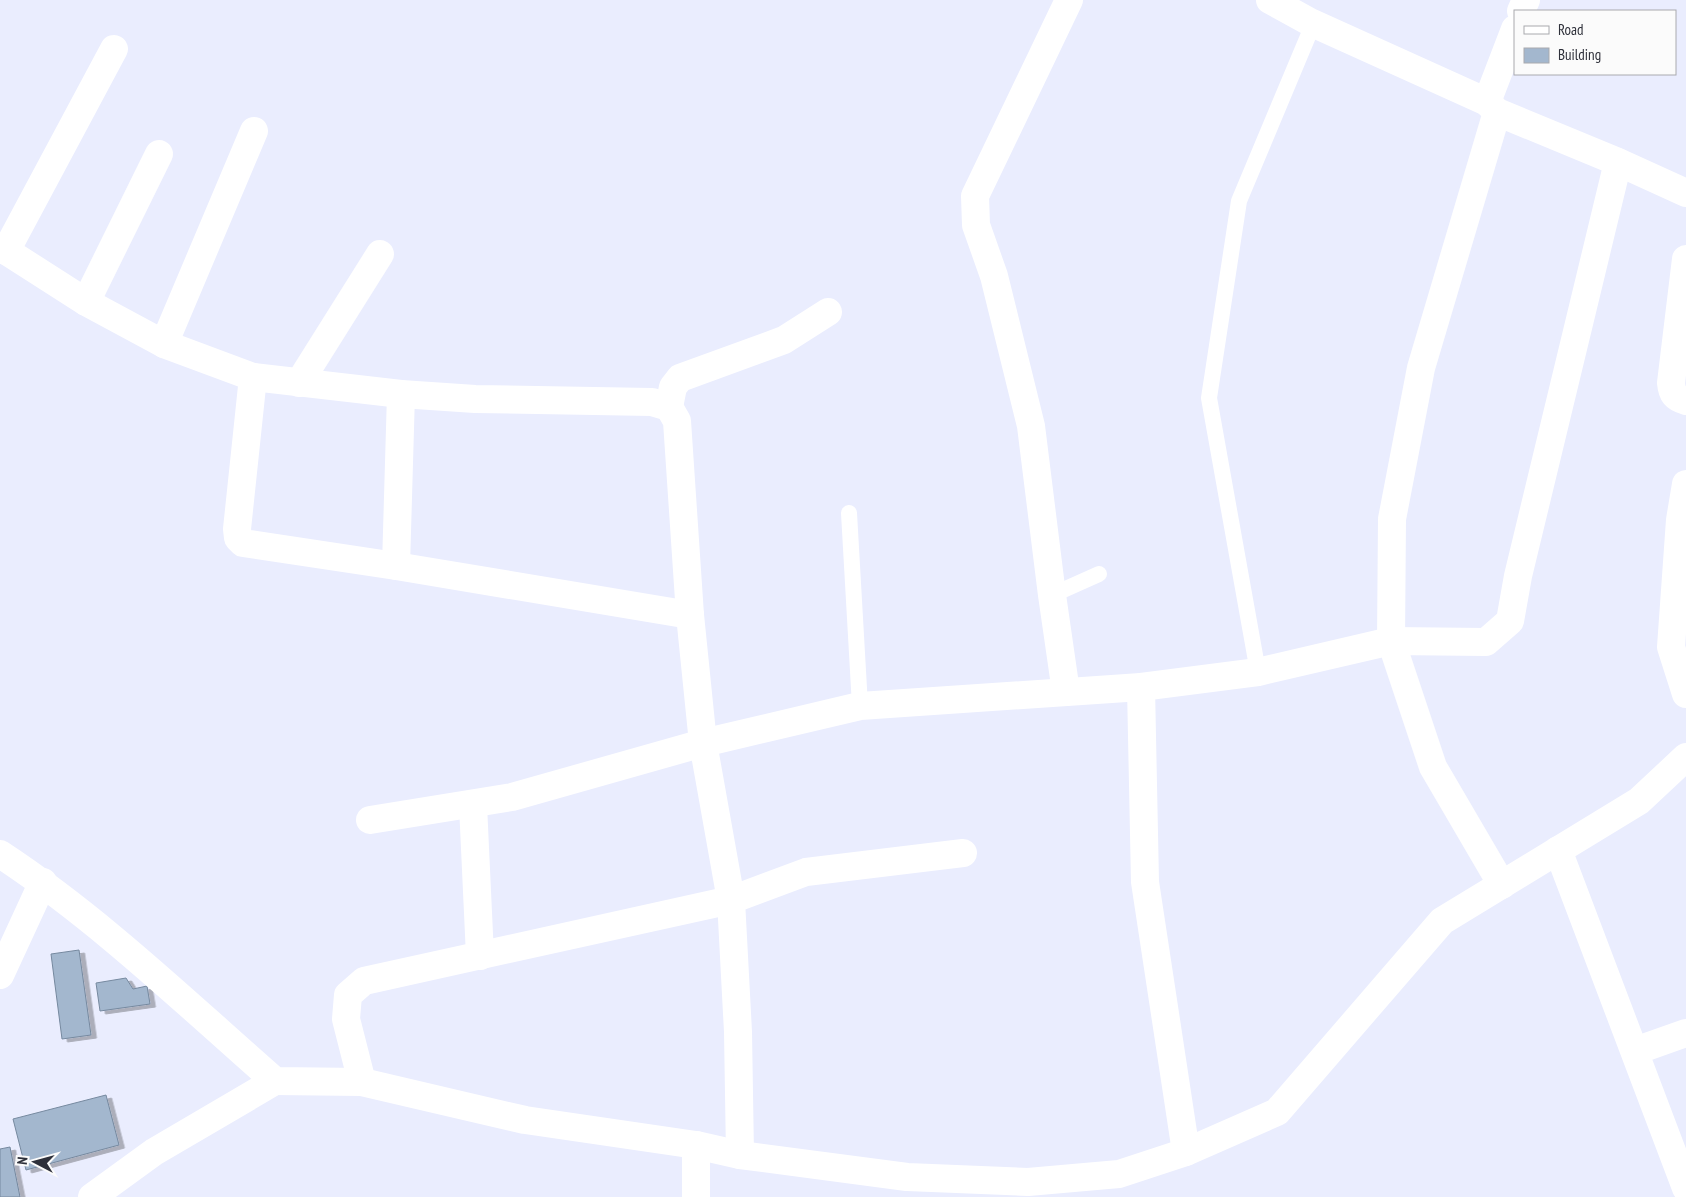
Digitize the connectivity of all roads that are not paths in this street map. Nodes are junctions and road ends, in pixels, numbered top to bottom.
1 (1069, 0) edge
2 (1270, 0) edge
3 (1314, 22) junction
4 (1514, 32) edge
5 (114, 48) dead end
6 (1492, 107) junction
7 (254, 131) dead end
8 (159, 154) dead end
9 (1618, 162) junction
10 (1686, 193) edge
11 (3, 249) edge
12 (380, 254) dead end
13 (1686, 259) edge
14 (86, 302) junction
15 (828, 312) dead end
16 (164, 344) junction
17 (253, 377) junction
18 (299, 384) junction
19 (401, 394) junction
20 (1686, 402) edge
21 (669, 407) junction
22 (1686, 484) edge
23 (849, 514) dead end
24 (396, 566) junction
25 (1099, 574) dead end
26 (1052, 595) junction
27 (690, 615) junction
28 (1391, 641) junction
29 (1258, 672) junction
30 (1141, 687) junction
31 (1066, 692) junction
32 (1686, 694) edge
33 (860, 706) junction
34 (703, 743) junction
35 (1686, 757) edge
36 (473, 805) junction
37 (370, 820) dead end
38 (1558, 850) junction
39 (963, 853) dead end
40 (0, 854) edge
41 (43, 882) junction
42 (1502, 885) junction
43 (731, 900) junction
44 (480, 956) junction
45 (0, 975) edge
46 (1686, 1033) edge
47 (1635, 1051) junction
48 (275, 1081) junction
49 (362, 1082) junction
50 (696, 1146) junction
51 (1186, 1152) junction
52 (740, 1155) junction
53 (1120, 1185) edge
54 (907, 1187) edge
55 (1686, 1188) edge
56 (92, 1197) edge
57 (696, 1197) edge

1 - 26 street
2 - 3 street
3 - 6 street
3 - 29 lane
4 - 6 street
5 - 11 street
6 - 9 street
6 - 28 street
7 - 16 street
8 - 14 street
9 - 10 street
9 - 28 street
11 - 14 street
12 - 18 street
13 - 20 street
14 - 16 street
15 - 21 street
16 - 17 street
17 - 18 street
17 - 24 street
18 - 19 street
19 - 21 street
19 - 24 street
21 - 27 street
22 - 32 street
23 - 33 lane
24 - 27 street
25 - 26 lane
26 - 31 street
27 - 34 street
28 - 29 street
28 - 42 street
29 - 30 street
30 - 31 street
30 - 51 street
31 - 33 street
33 - 34 street
34 - 36 street
34 - 43 street
35 - 38 street
36 - 37 street
36 - 44 street
38 - 42 street
38 - 47 street
39 - 43 street
40 - 41 street
41 - 45 street
41 - 48 street
42 - 51 street
43 - 44 street
43 - 52 street
44 - 49 street
46 - 47 street
47 - 55 street
48 - 49 street
48 - 56 street
49 - 50 street
50 - 52 street
50 - 57 street
51 - 53 street
52 - 54 street
53 - 54 street

